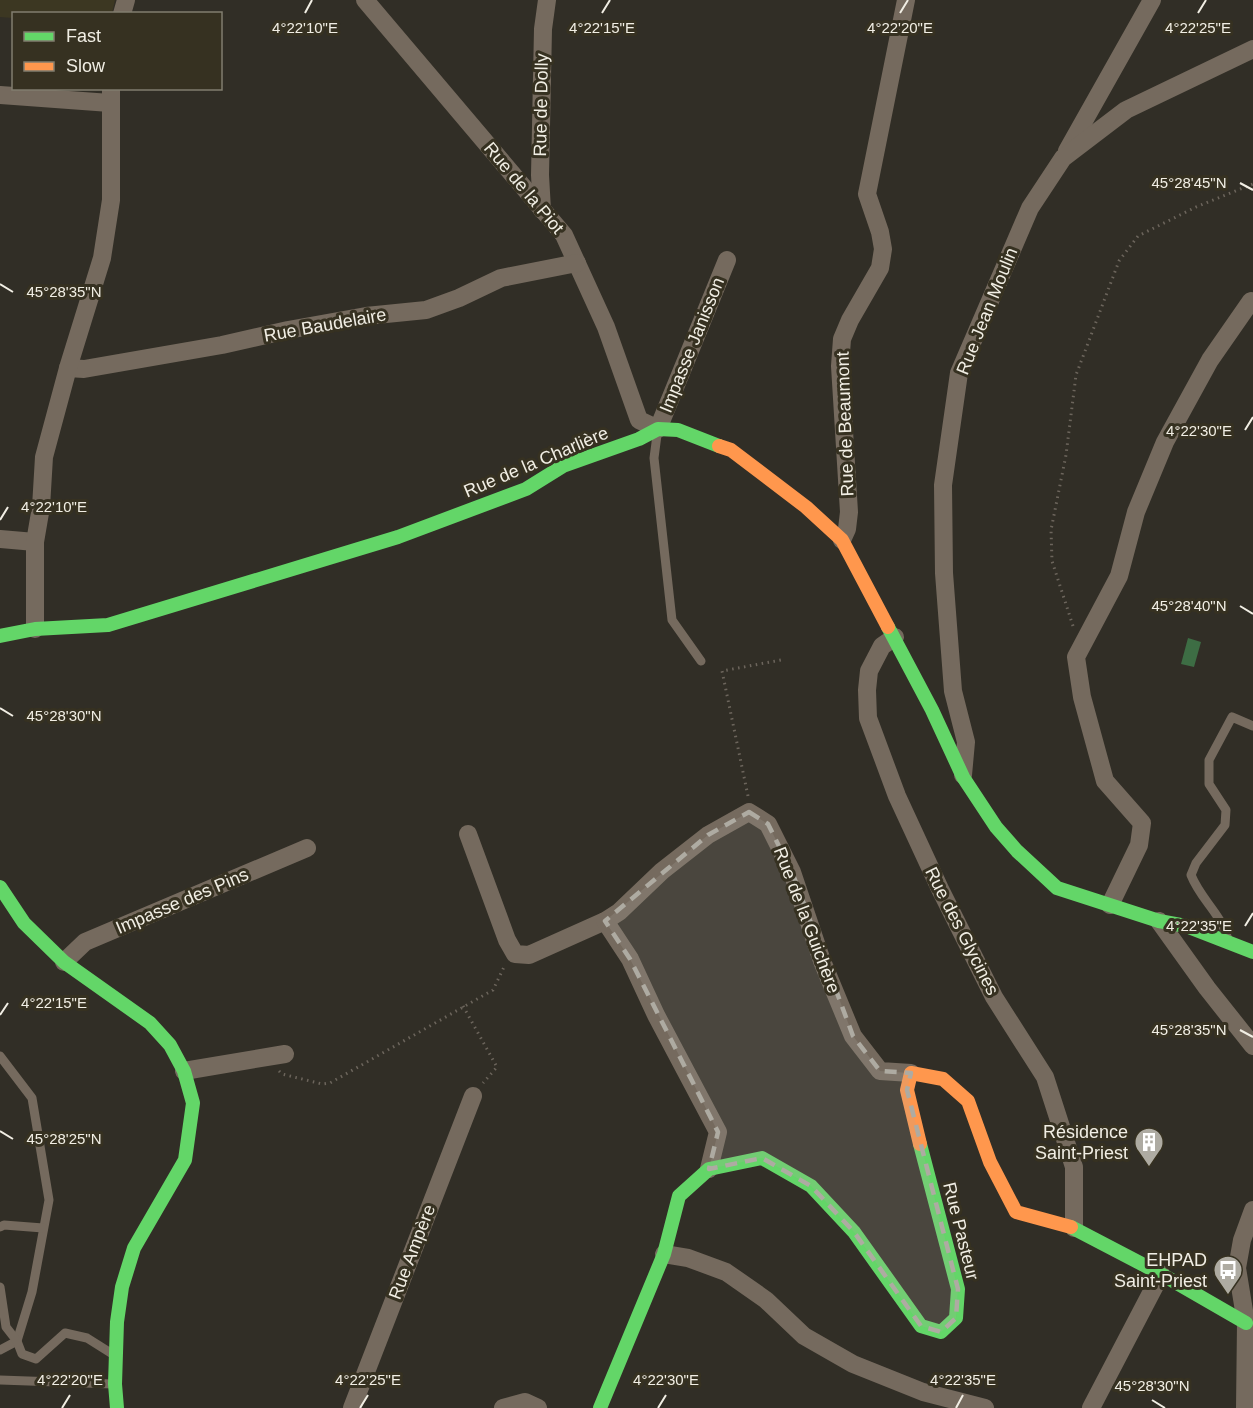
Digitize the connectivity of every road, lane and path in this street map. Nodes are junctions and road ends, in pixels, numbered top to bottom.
1 (365, 0) edge
2 (547, 0) edge
3 (906, 0) edge
4 (1152, 0) edge
5 (1253, 49) edge
6 (0, 95) edge
7 (111, 96) edge
8 (1063, 158) junction
9 (1253, 184) edge
10 (542, 210) junction
11 (727, 260) dead end
12 (577, 263) junction
13 (1251, 301) dead end
14 (68, 368) junction
15 (658, 429) junction
16 (0, 539) edge
17 (842, 540) junction
18 (34, 542) junction
19 (35, 629) junction
20 (1074, 629) dead end
21 (0, 636) edge
22 (894, 637) junction
23 (780, 660) dead end
24 (701, 661) dead end
25 (953, 691) junction
26 (932, 710) junction
27 (1253, 726) edge
28 (963, 777) junction
29 (749, 812) junction
30 (468, 834) dead end
31 (307, 848) dead end
32 (0, 887) edge
33 (1110, 905) junction
34 (605, 921) junction
35 (1159, 921) junction
36 (1228, 941) junction
37 (1253, 952) edge
38 (64, 962) junction
39 (503, 967) dead end
40 (463, 1006) junction
41 (1253, 1046) edge
42 (285, 1054) dead end
43 (0, 1056) edge
44 (265, 1058) junction
45 (184, 1071) junction
46 (911, 1073) junction
47 (473, 1096) joint
48 (709, 1169) junction
49 (1253, 1210) edge
50 (0, 1227) edge
51 (43, 1228) junction
52 (1074, 1228) junction
53 (1248, 1240) edge
54 (664, 1254) junction
55 (1161, 1274) junction
56 (0, 1287) edge
57 (1246, 1323) junction
58 (17, 1341) junction
59 (0, 1350) edge
60 (116, 1357) junction
61 (0, 1380) edge
62 (115, 1384) junction
63 (117, 1408) edge
64 (352, 1408) edge
65 (503, 1408) edge
66 (538, 1408) edge
67 (600, 1408) edge
68 (985, 1408) edge
69 (1091, 1408) edge
70 (1245, 1408) edge

1 - 10 street, Rue de la Piot
2 - 10 street, Rue de Dolly
3 - 17 street, Rue de Beaumont
4 - 8 street, Rue Jean Moulin
5 - 8 street, Rue Jean Moulin
6 - 7 street
7 - 14 street
8 - 25 street, Rue Jean Moulin
9 - 20 path
10 - 12 street, Rue de la Piot
11 - 15 street, Impasse Janisson
12 - 14 street, Rue Baudelaire
12 - 15 street, Rue de la Piot
13 - 33 street
14 - 18 street
15 - 17 street
15 - 19 street, Rue de la Charlière
15 - 24 lane
16 - 18 street
17 - 22 street
18 - 19 street
19 - 21 street, Rue de la Charlière
22 - 26 street
22 - 52 street, Rue des Glycines
23 - 29 path
25 - 26 street
25 - 28 street, Rue Jean Moulin
26 - 28 street
27 - 36 lane
28 - 33 street
29 - 34 street
29 - 46 street, Rue de la Guichère
30 - 34 street
31 - 38 street, Impasse des Pins
32 - 38 street
33 - 35 street
34 - 48 street
35 - 36 street
35 - 41 street
36 - 37 street
38 - 45 street
39 - 40 path
40 - 44 path
40 - 47 path
42 - 44 street
43 - 51 lane
44 - 45 street
45 - 60 street
46 - 48 street, Rue Pasteur
46 - 52 street
47 - 64 street, Rue Ampère
48 - 54 street
49 - 53 street
50 - 51 lane
51 - 58 lane
52 - 55 street
53 - 57 street
54 - 67 street
54 - 68 street
55 - 57 street
55 - 69 street
56 - 58 lane
57 - 70 street
58 - 59 lane
58 - 60 lane
60 - 62 street
61 - 62 lane
62 - 63 street
65 - 66 street

